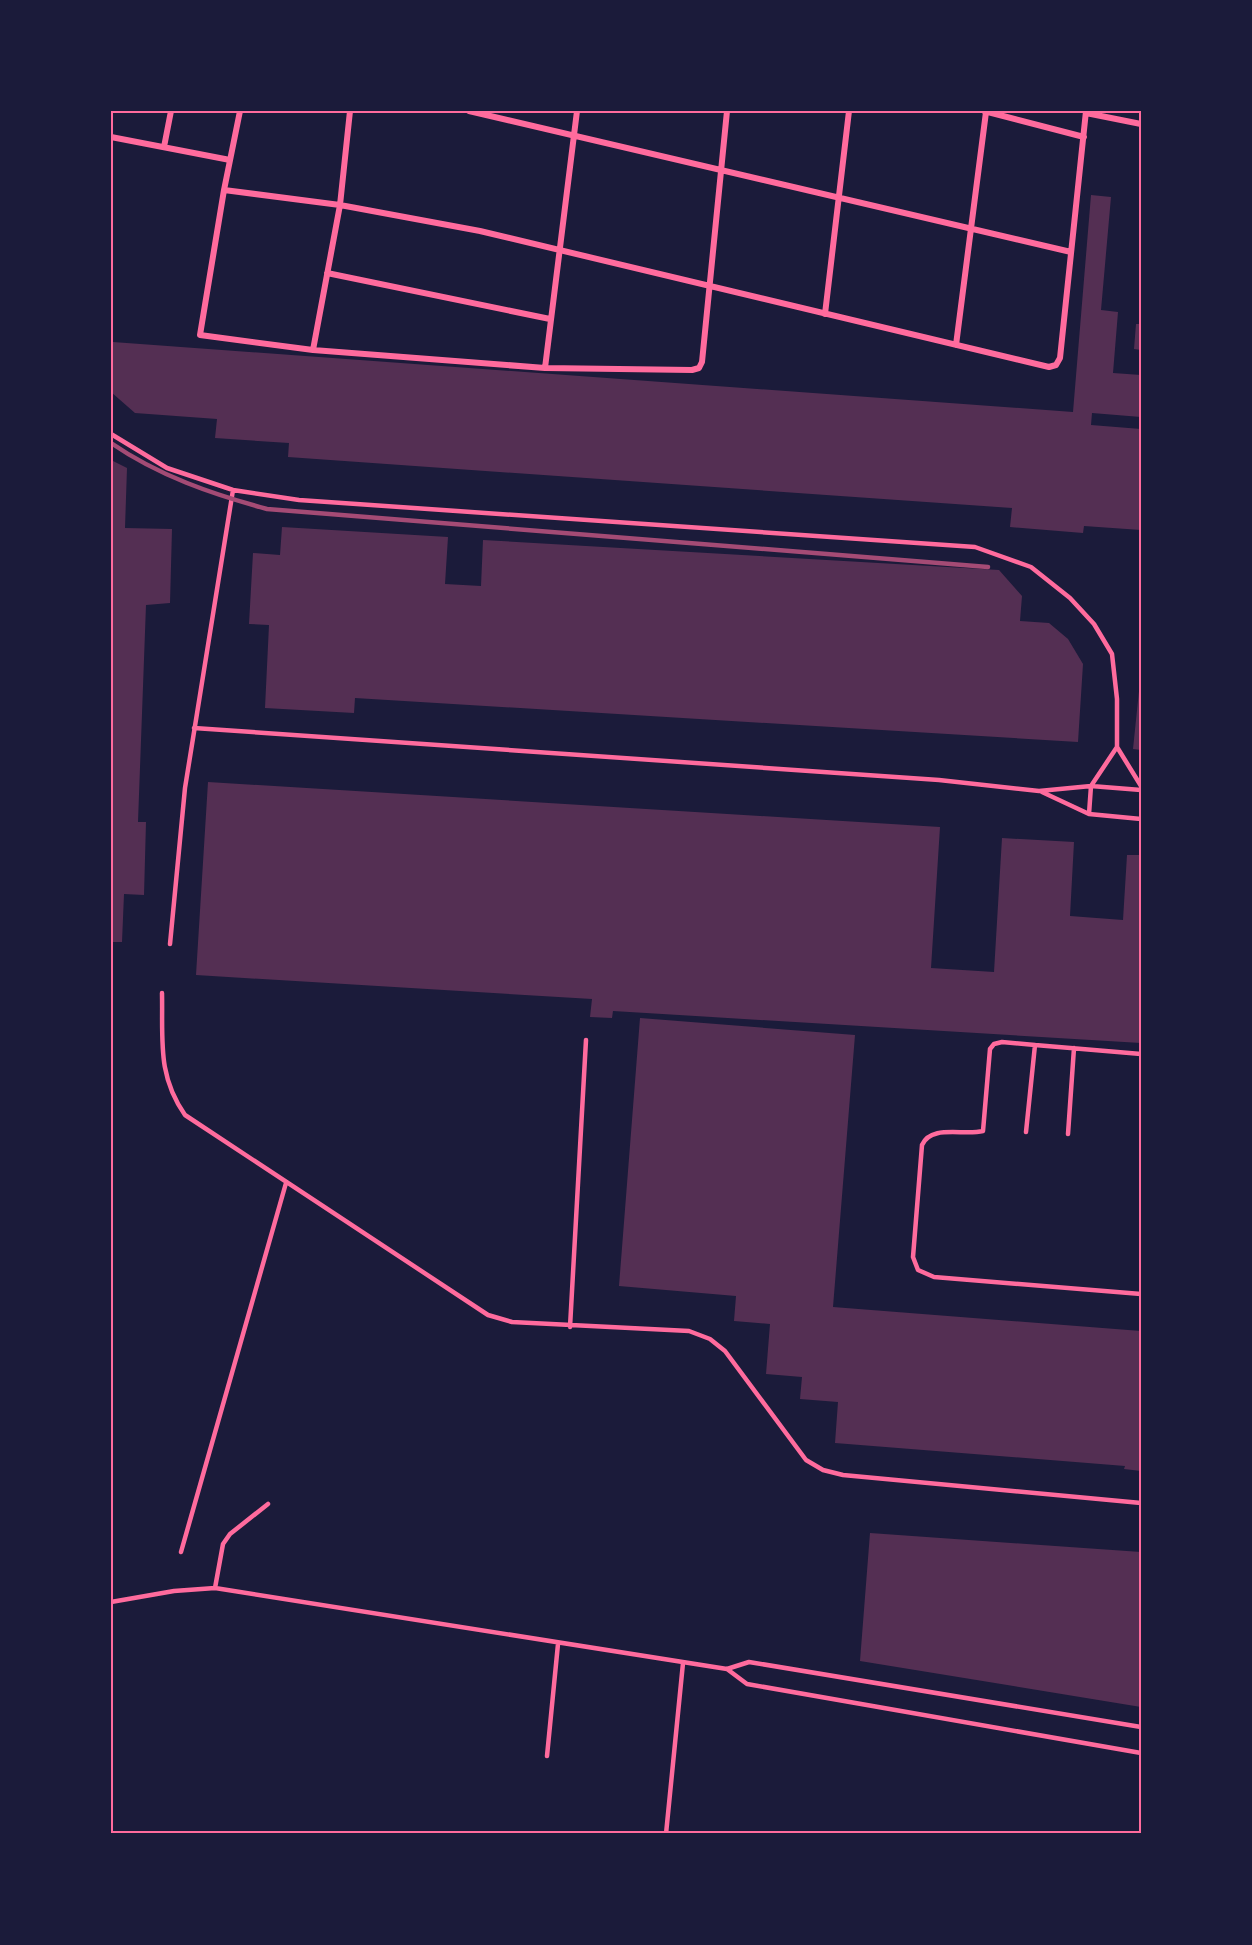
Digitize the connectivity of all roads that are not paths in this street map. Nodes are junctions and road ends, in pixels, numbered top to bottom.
1 (171, 111) edge
2 (240, 111) edge
3 (350, 111) edge
4 (469, 111) edge
5 (577, 111) edge
6 (728, 111) edge
7 (849, 111) edge
8 (985, 111) edge
9 (1086, 112) edge
10 (1141, 124) edge
11 (574, 135) junction
12 (111, 137) edge
13 (1084, 137) junction
14 (164, 147) junction
15 (230, 160) junction
16 (722, 170) junction
17 (224, 190) junction
18 (839, 198) junction
19 (340, 205) junction
20 (971, 228) junction
21 (558, 249) junction
22 (1071, 252) junction
23 (327, 273) junction
24 (709, 286) junction
25 (825, 314) junction
26 (550, 319) junction
27 (956, 345) junction
28 (313, 350) junction
29 (545, 368) junction
30 (111, 435) edge
31 (233, 490) junction
32 (194, 728) junction
33 (1117, 747) junction
34 (1091, 786) junction
35 (1141, 788) edge
36 (1039, 790) junction
37 (1089, 814) junction
38 (1141, 819) edge
39 (170, 944) dead end
40 (162, 993) dead end
41 (586, 1040) dead end
42 (1035, 1044) junction
43 (1074, 1048) junction
44 (1141, 1054) edge
45 (1026, 1132) dead end
46 (1068, 1134) dead end
47 (286, 1183) junction
48 (1141, 1294) edge
49 (570, 1327) junction
50 (1141, 1503) edge
51 (268, 1504) dead end
52 (181, 1552) dead end
53 (215, 1588) junction
54 (111, 1602) edge
55 (558, 1644) junction
56 (683, 1663) junction
57 (727, 1669) junction
58 (1141, 1727) edge
59 (1141, 1753) edge
60 (547, 1756) dead end
61 (666, 1834) edge

1 - 14 street
2 - 15 street
3 - 19 street
4 - 11 street
5 - 11 street
6 - 16 street
7 - 18 street
8 - 13 street
8 - 20 street
9 - 10 street
9 - 13 street
11 - 16 street
11 - 21 street
12 - 14 street
13 - 22 street
14 - 15 street
15 - 17 street
16 - 18 street
16 - 24 street
17 - 19 street
17 - 28 street
18 - 20 street
18 - 25 street
19 - 21 street
19 - 23 street
20 - 22 street
20 - 27 street
21 - 24 street
21 - 26 street
22 - 27 street
23 - 26 street
23 - 28 street
24 - 25 street
24 - 29 street
25 - 27 street
26 - 29 street
28 - 29 street
30 - 31 lane
31 - 32 lane
31 - 33 lane
32 - 36 lane
32 - 39 lane
33 - 34 lane
33 - 35 lane
34 - 35 lane
34 - 36 lane
34 - 37 lane
36 - 37 lane
37 - 38 lane
40 - 47 lane
41 - 49 lane
42 - 43 lane
42 - 45 lane
42 - 48 lane
43 - 44 lane
43 - 46 lane
47 - 49 lane
47 - 52 lane
49 - 50 lane
51 - 53 lane
53 - 54 lane
53 - 55 lane
55 - 56 lane
55 - 60 lane
56 - 57 lane
56 - 61 lane
57 - 58 lane
57 - 59 lane

